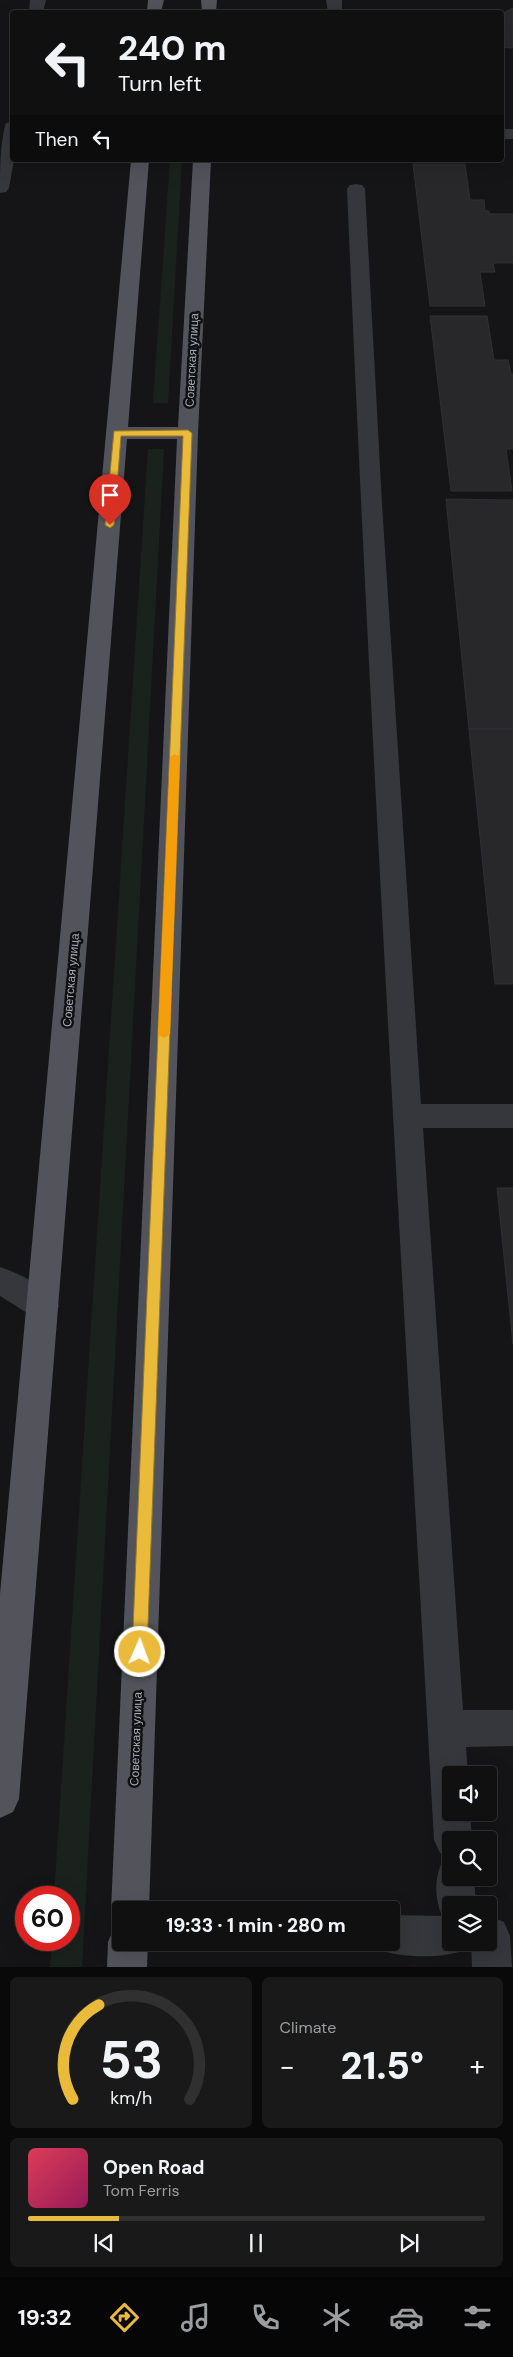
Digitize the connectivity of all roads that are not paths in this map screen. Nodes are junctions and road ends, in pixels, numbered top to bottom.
1 (10, 137) edge
2 (140, 162) edge
3 (202, 162) edge
4 (0, 188) edge
5 (356, 189) dead end
6 (117, 433) junction
7 (188, 433) junction
8 (407, 1116) junction
9 (513, 1116) edge
10 (0, 1280) edge
11 (43, 1306) junction
12 (21, 1556) junction
13 (0, 1590) edge
14 (513, 1728) edge
15 (446, 1729) junction
16 (0, 1799) edge
17 (452, 1831) edge
18 (130, 1901) edge
19 (400, 1935) edge
20 (442, 1936) edge
21 (128, 1951) edge
22 (127, 1967) edge

1 - 4 street
2 - 6 main road, Советская улица
3 - 7 main road, Советская улица
5 - 8 street
6 - 7 main road
6 - 11 main road, Советская улица
7 - 18 main road, Советская улица
8 - 9 street
8 - 15 street
10 - 11 street
11 - 12 main road, Советская улица
12 - 13 street
12 - 16 main road, Советская улица
14 - 15 street
15 - 17 street
19 - 20 street
21 - 22 main road

